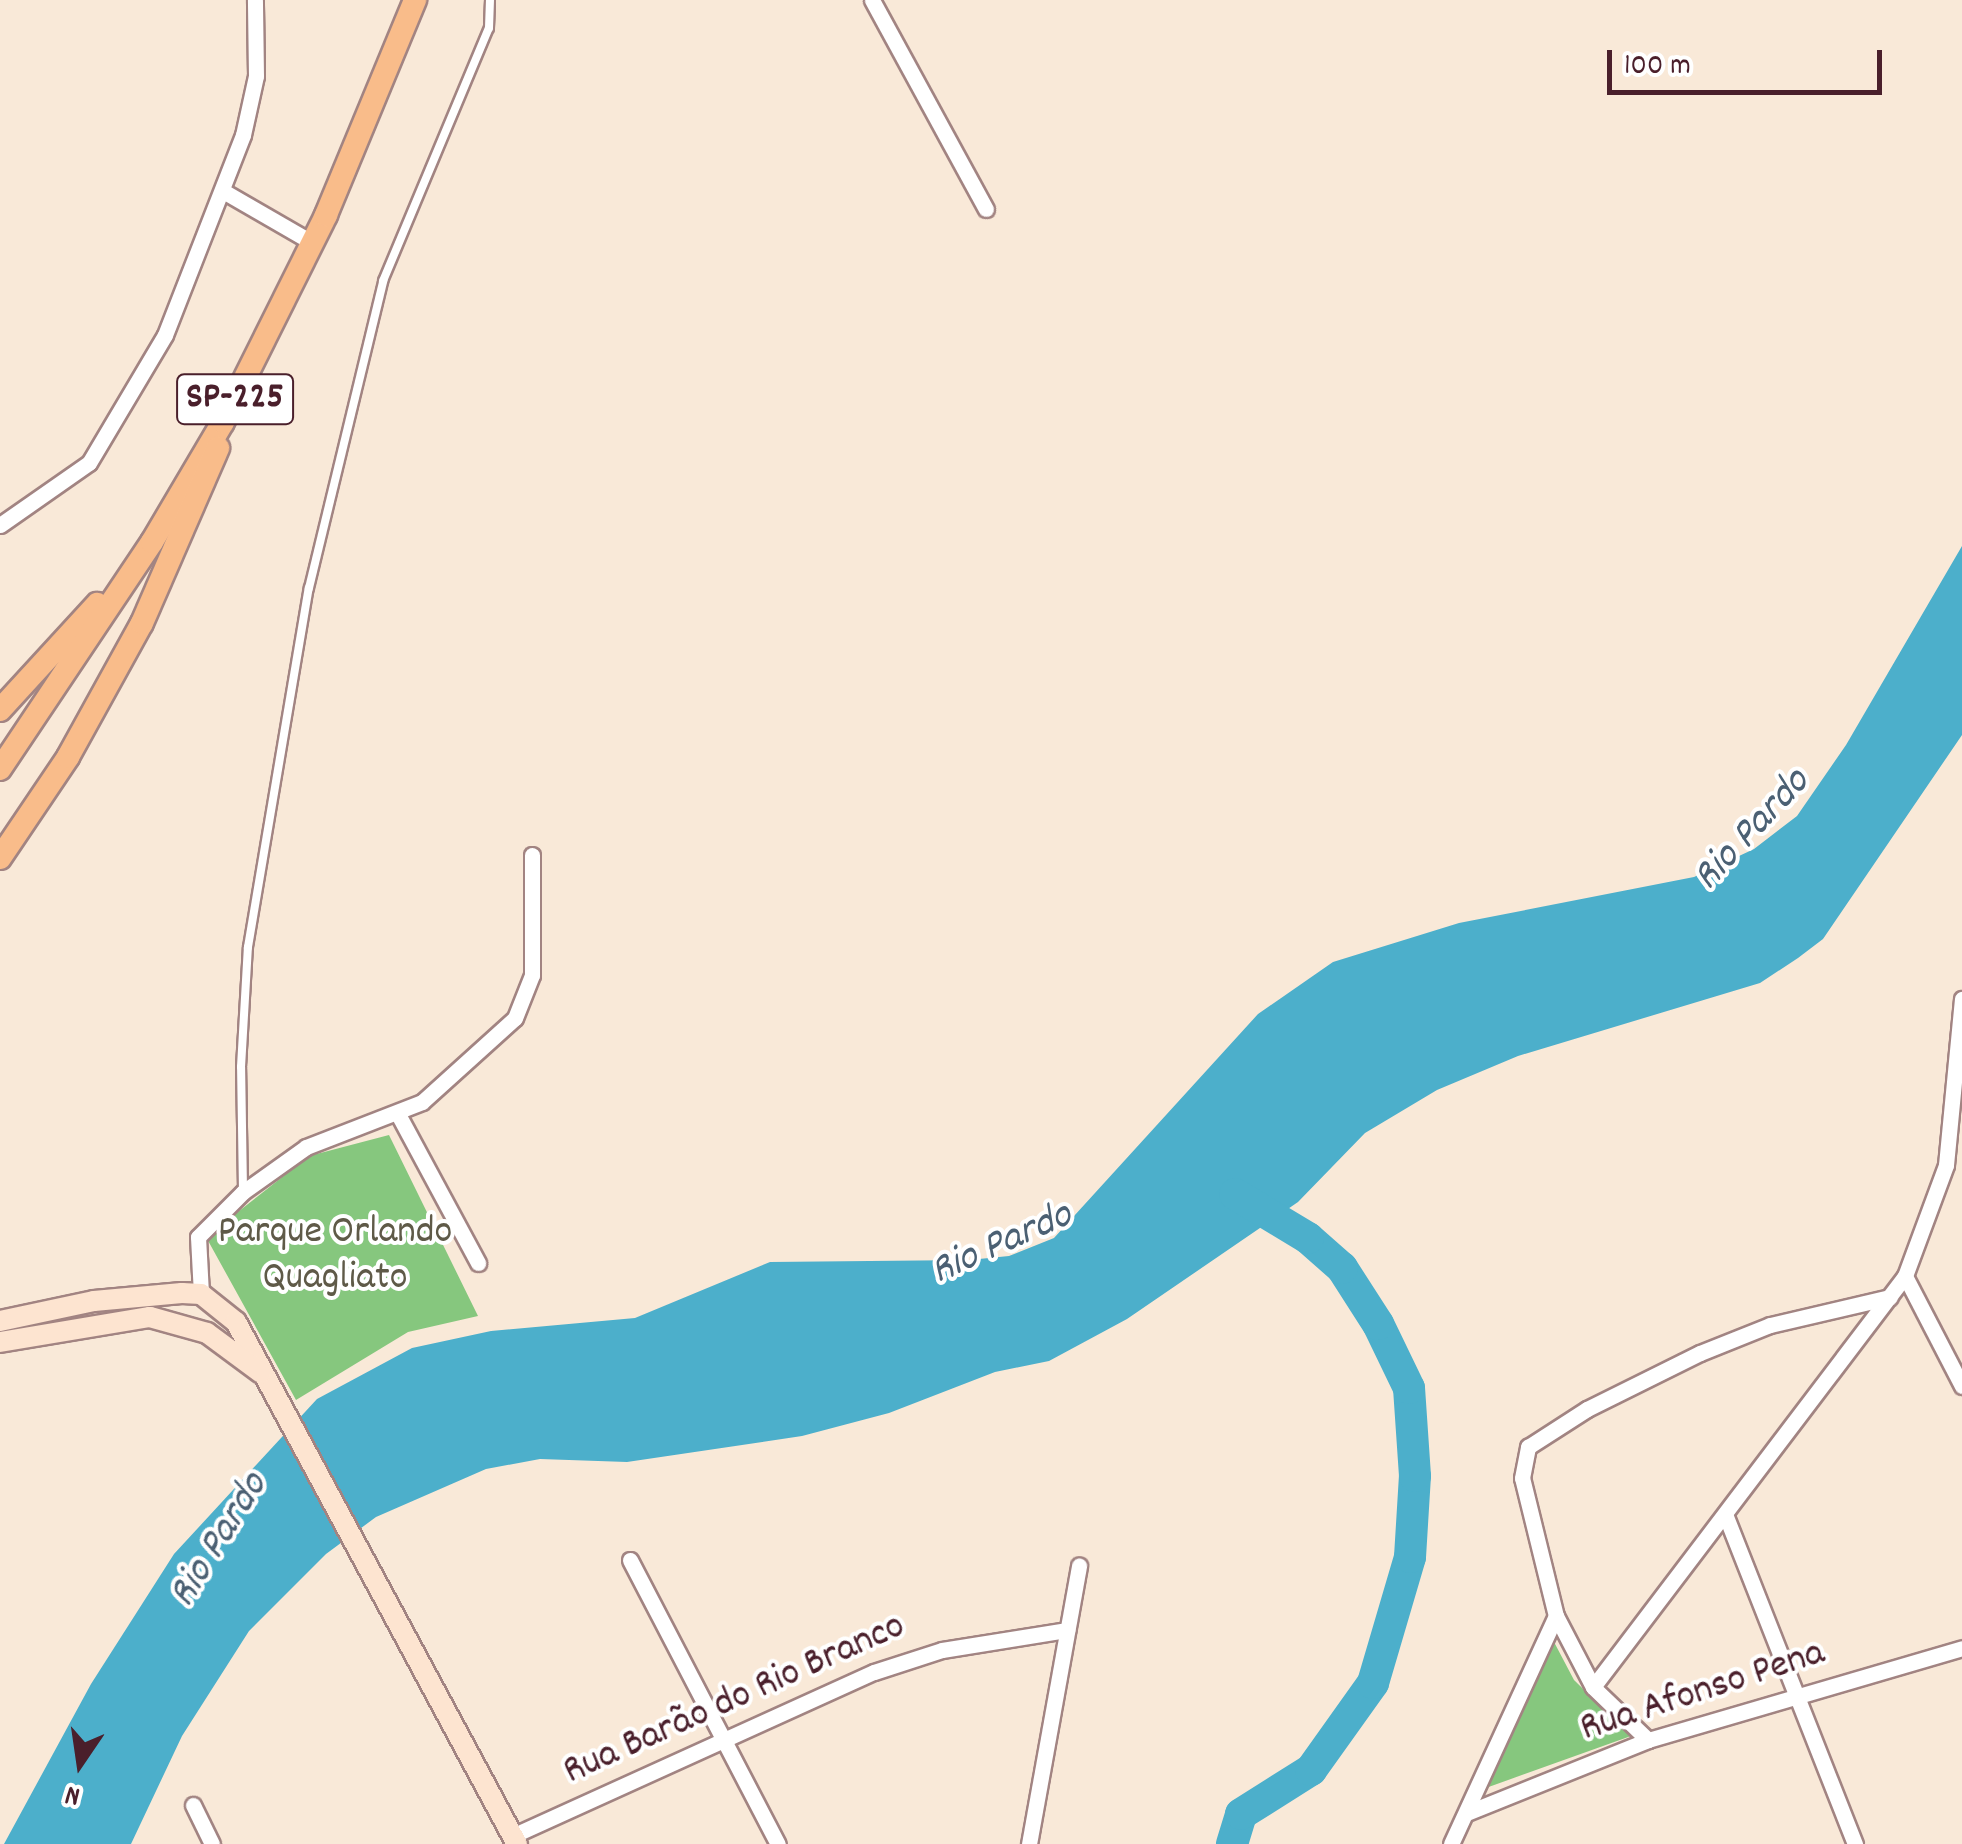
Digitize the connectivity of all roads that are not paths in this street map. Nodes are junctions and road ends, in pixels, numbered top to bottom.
1 (255, 0) edge
2 (415, 0) edge
3 (490, 0) edge
4 (872, 0) edge
5 (224, 192) junction
6 (986, 209) dead end
7 (313, 243) junction
8 (223, 422) junction
9 (0, 525) edge
10 (152, 542) junction
11 (0, 710) edge
12 (0, 769) edge
13 (532, 855) dead end
14 (0, 858) edge
15 (1962, 998) edge
16 (399, 1116) junction
17 (1957, 1117) edge
18 (243, 1192) junction
19 (478, 1263) dead end
20 (1905, 1276) junction
21 (202, 1294) junction
22 (1890, 1298) junction
23 (0, 1321) edge
24 (0, 1342) edge
25 (263, 1374) junction
26 (1962, 1386) edge
27 (1725, 1514) junction
28 (630, 1560) dead end
29 (1079, 1564) dead end
30 (1556, 1616) junction
31 (1067, 1630) junction
32 (1962, 1648) edge
33 (1593, 1688) junction
34 (1796, 1694) junction
35 (1648, 1740) junction
36 (724, 1742) junction
37 (194, 1805) dead end
38 (1469, 1812) junction
39 (508, 1841) edge
40 (212, 1844) edge
41 (778, 1844) edge
42 (1029, 1844) edge
43 (1451, 1844) edge
44 (1855, 1844) edge

1 - 5 street
2 - 7 main road, SP-225
3 - 18 lane
4 - 6 street
5 - 7 street
5 - 9 street
7 - 8 main road, SP-225
8 - 10 main road, SP-225
8 - 14 main road
10 - 11 main road
10 - 12 main road, SP-225
13 - 16 street
15 - 17 street
16 - 18 street
16 - 19 street
17 - 20 street
18 - 21 street
20 - 22 street
20 - 26 street
21 - 23 main road
21 - 25 main road
22 - 27 street
22 - 30 street
24 - 25 main road
25 - 39 main road
27 - 33 street
27 - 34 street
28 - 36 street
29 - 31 street
30 - 33 street
30 - 38 street
31 - 36 street, Rua Barão do Rio Branco
31 - 42 street
32 - 34 street, Rua Afonso Pena
33 - 35 street
34 - 35 street, Rua Afonso Pena
34 - 44 street
35 - 38 street, Rua Afonso Pena
36 - 39 street, Rua Barão do Rio Branco
36 - 41 street
37 - 40 street
38 - 43 street

